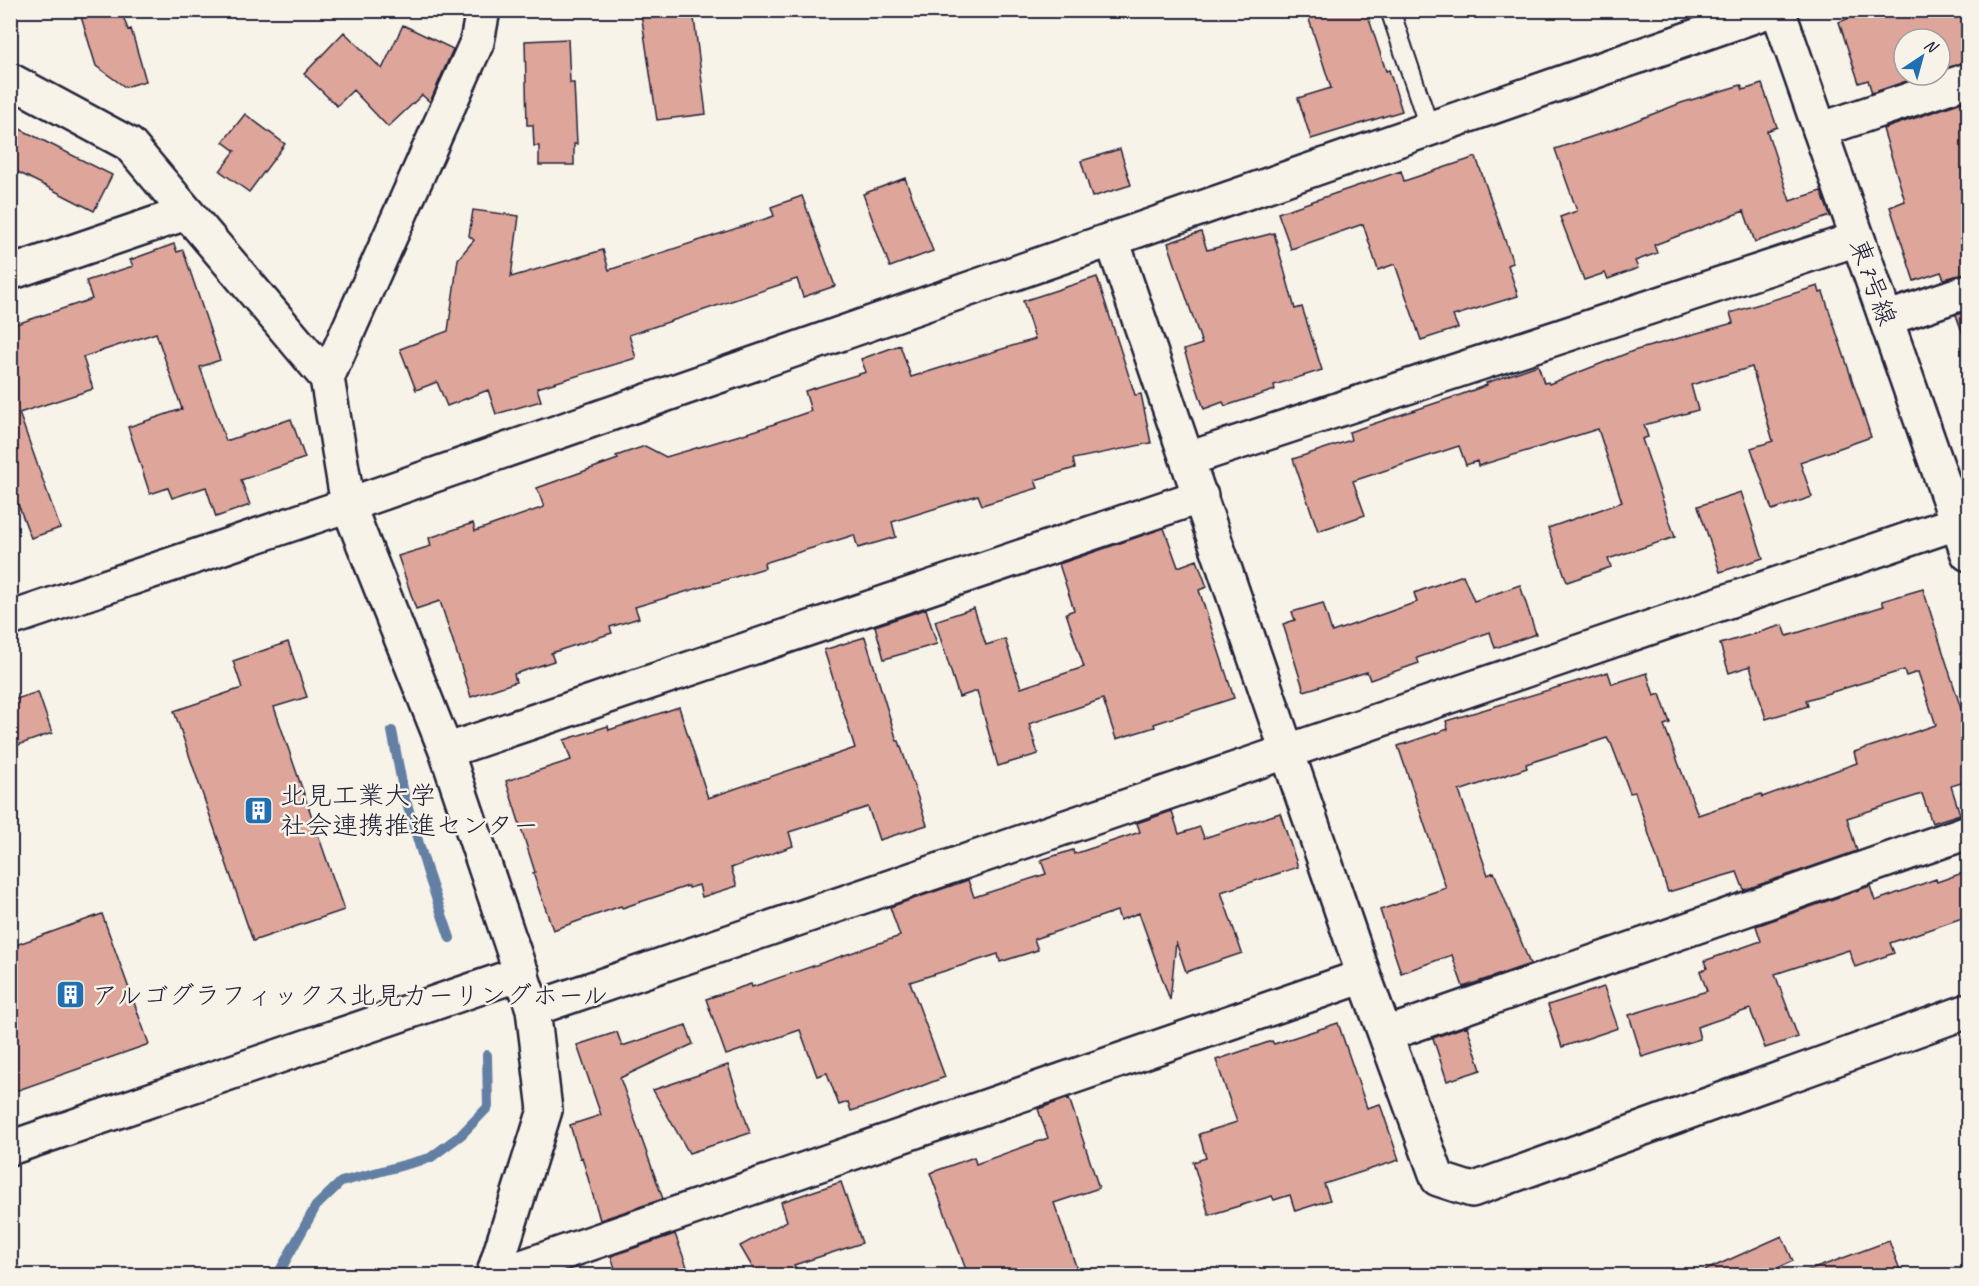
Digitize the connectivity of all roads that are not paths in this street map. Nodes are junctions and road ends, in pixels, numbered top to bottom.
1 (483, 10) edge
2 (1390, 10) edge
3 (1771, 10) edge
4 (1778, 10) edge
5 (10, 80) edge
6 (1968, 80) edge
7 (1430, 130) junction
8 (1820, 130) junction
9 (186, 213) junction
10 (1857, 239) junction
11 (1112, 240) junction
12 (10, 273) edge
13 (1968, 291) edge
14 (1886, 319) junction
15 (327, 378) junction
16 (1188, 459) junction
17 (1200, 496) junction
18 (348, 505) junction
19 (1963, 521) edge
20 (1968, 554) edge
21 (10, 619) edge
22 (446, 751) junction
23 (1288, 751) junction
24 (1968, 832) edge
25 (522, 974) junction
26 (1364, 976) junction
27 (533, 1009) junction
28 (1968, 1011) edge
29 (1387, 1034) junction
30 (10, 1148) edge
31 (495, 1275) edge

1 - 15 street
2 - 7 lane
3 - 7 street
4 - 8 street, 東7号線
5 - 9 street
6 - 8 street
7 - 11 street
8 - 10 street, 東7号線
9 - 12 street
9 - 15 street
10 - 14 street, 東7号線
10 - 16 street
11 - 16 street
11 - 18 street
13 - 14 street
14 - 19 street, 東7号線
15 - 18 street
16 - 17 street
17 - 22 street
17 - 23 street
18 - 21 street
18 - 22 street
19 - 20 street, 東7号線
19 - 23 street
22 - 25 street
23 - 26 street
23 - 27 street
24 - 29 street
25 - 27 street
25 - 30 street
26 - 29 street
26 - 31 street
27 - 31 street
28 - 29 street

